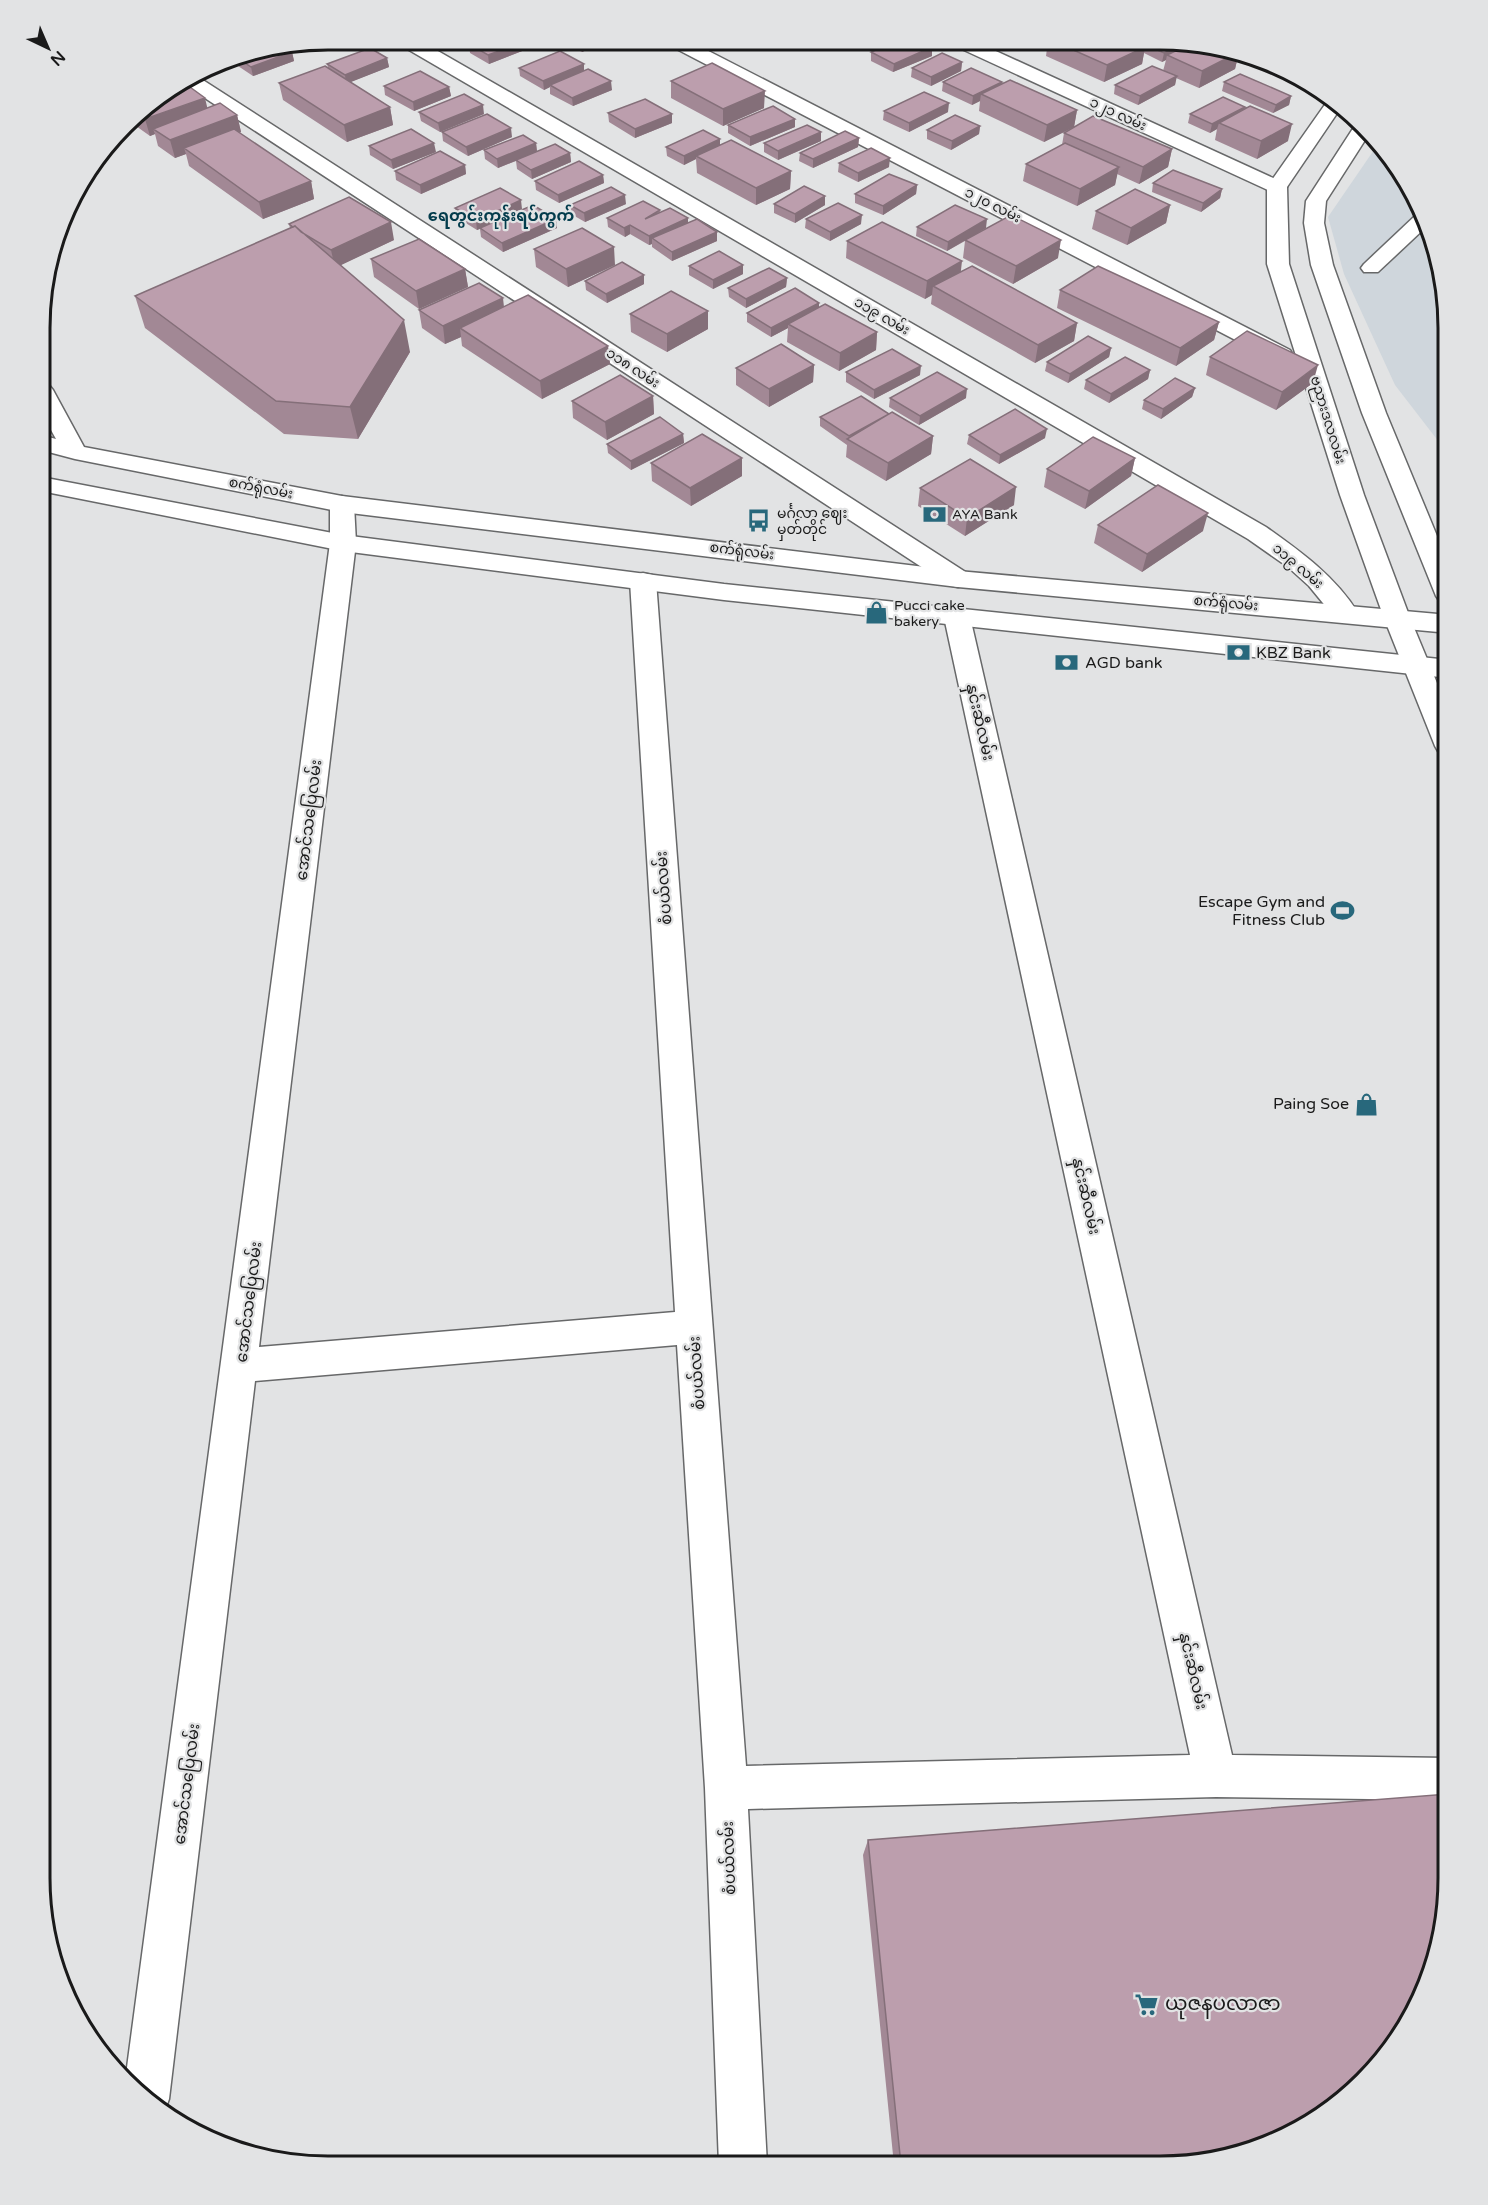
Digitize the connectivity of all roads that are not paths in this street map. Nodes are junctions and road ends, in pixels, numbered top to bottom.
1 (422, 50) edge
2 (691, 50) edge
3 (979, 50) edge
4 (195, 83) edge
5 (1331, 108) edge
6 (1360, 134) edge
7 (1277, 187) junction
8 (1418, 224) edge
9 (1278, 264) junction
10 (1322, 265) junction
11 (1371, 268) dead end
12 (1313, 371) junction
13 (50, 406) edge
14 (50, 445) edge
15 (75, 452) junction
16 (50, 479) edge
17 (50, 487) edge
18 (342, 504) junction
19 (343, 543) junction
20 (1438, 569) edge
21 (958, 579) junction
22 (643, 581) junction
23 (1345, 613) junction
24 (957, 617) junction
25 (1397, 618) junction
26 (1438, 623) edge
27 (1417, 666) junction
28 (1438, 668) edge
29 (1438, 718) edge
30 (694, 1326) junction
31 (241, 1365) junction
32 (1216, 1776) junction
33 (1438, 1779) edge
34 (726, 1788) junction
35 (147, 2090) edge
36 (742, 2156) edge

1 - 23 street, ၁၁၉ လမ်း
2 - 12 street, ၁၂၀ လမ်း
3 - 7 street, ၁၂၁ လမ်း
4 - 21 street, ၁၁၈ လမ်း
5 - 7 street
6 - 10 street
7 - 9 street, ဗညားဒလလမ်း
8 - 11 lane
9 - 10 street
9 - 12 street, ဗညားဒလလမ်း
10 - 20 street
12 - 25 street, ဗညားဒလလမ်း
13 - 15 street
14 - 15 street, စက်ရုံလမ်း
15 - 16 street
15 - 18 street, စက်ရုံလမ်း
17 - 19 street
18 - 19 street, အောင်သပြေလမ်း
18 - 21 street, စက်ရုံလမ်း
19 - 22 street
19 - 31 street, အောင်သပြေလမ်း
21 - 23 street, စက်ရုံလမ်း
22 - 24 street
22 - 30 street, စံပယ်လမ်း
23 - 25 street, စက်ရုံလမ်း
24 - 27 street
24 - 32 street, နှင်းဆီလမ်း
25 - 26 street, စက်ရုံလမ်း
25 - 27 street, ဗညားဒလလမ်း
27 - 28 street
27 - 29 street, ဗညားဒလလမ်း
30 - 31 street
30 - 34 street, စံပယ်လမ်း
31 - 35 street, အောင်သပြေလမ်း
32 - 33 street
32 - 34 street
34 - 36 street, စံပယ်လမ်း

